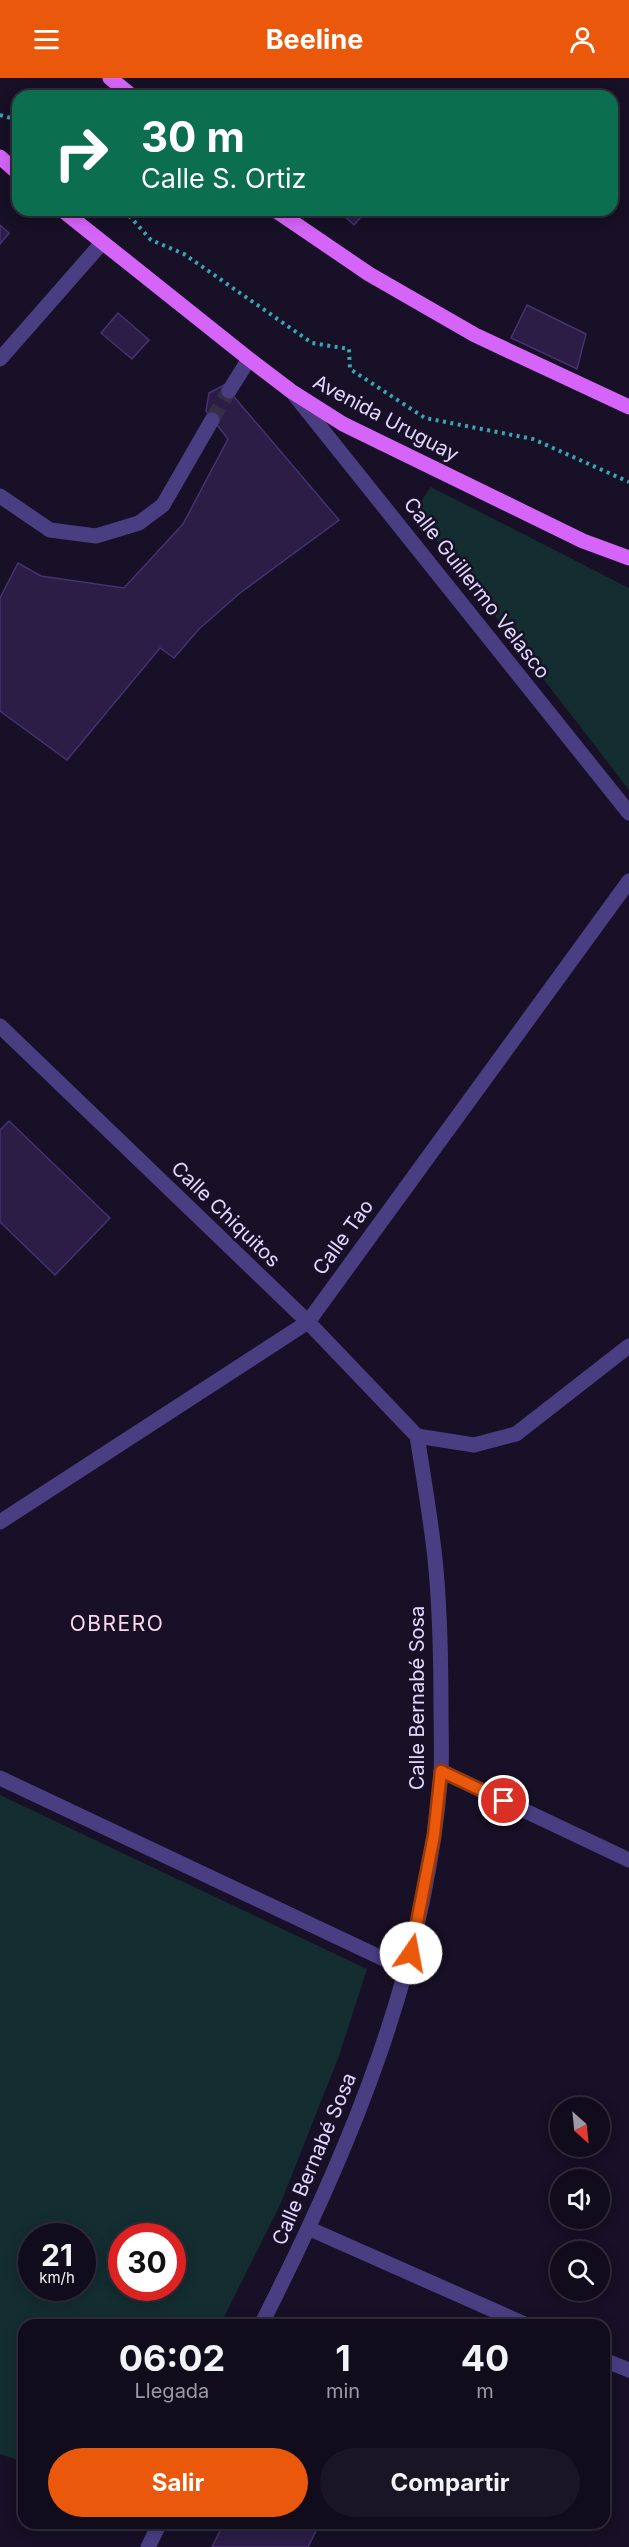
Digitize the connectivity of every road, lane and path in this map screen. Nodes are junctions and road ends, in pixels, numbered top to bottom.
1 (110, 78) edge
2 (125, 90) edge
3 (0, 157) edge
4 (12, 168) edge
5 (69, 216) edge
6 (130, 216) edge
7 (284, 216) edge
8 (101, 244) junction
9 (249, 359) junction
10 (0, 360) edge
11 (229, 391) tunnel mouth
12 (291, 391) junction
13 (629, 407) edge
14 (212, 420) tunnel mouth
15 (629, 482) edge
16 (0, 496) edge
17 (629, 558) edge
18 (629, 813) edge
19 (629, 881) edge
20 (0, 1026) edge
21 (308, 1322) junction
22 (629, 1346) edge
23 (417, 1436) junction
24 (0, 1522) edge
25 (441, 1771) junction
26 (0, 1778) edge
27 (629, 1860) edge
28 (407, 1970) junction
29 (310, 2229) junction
30 (264, 2319) edge
31 (513, 2319) edge
32 (610, 2362) edge
33 (629, 2370) edge
34 (157, 2529) edge
35 (147, 2547) edge

1 - 2 main road
3 - 4 main road
5 - 8 main road, Avenida Uruguay
6 - 15 path
7 - 13 main road
8 - 9 main road, Avenida Uruguay
8 - 10 street
9 - 11 street
9 - 12 main road, Avenida Uruguay
12 - 17 main road, Avenida Uruguay
12 - 18 street, Calle Guillermo Velasco
14 - 16 street
19 - 21 street, Calle Tao
20 - 21 street, Calle Chiquitos
21 - 23 street, Calle Chiquitos
21 - 24 street, Calle Tao
22 - 23 street
23 - 25 street, Calle Bernabé Sosa
25 - 27 street
25 - 28 street, Calle Bernabé Sosa
26 - 28 street
28 - 29 street, Calle Bernabé Sosa
29 - 30 street, Calle Bernabé Sosa
29 - 31 street
32 - 33 street
34 - 35 street

